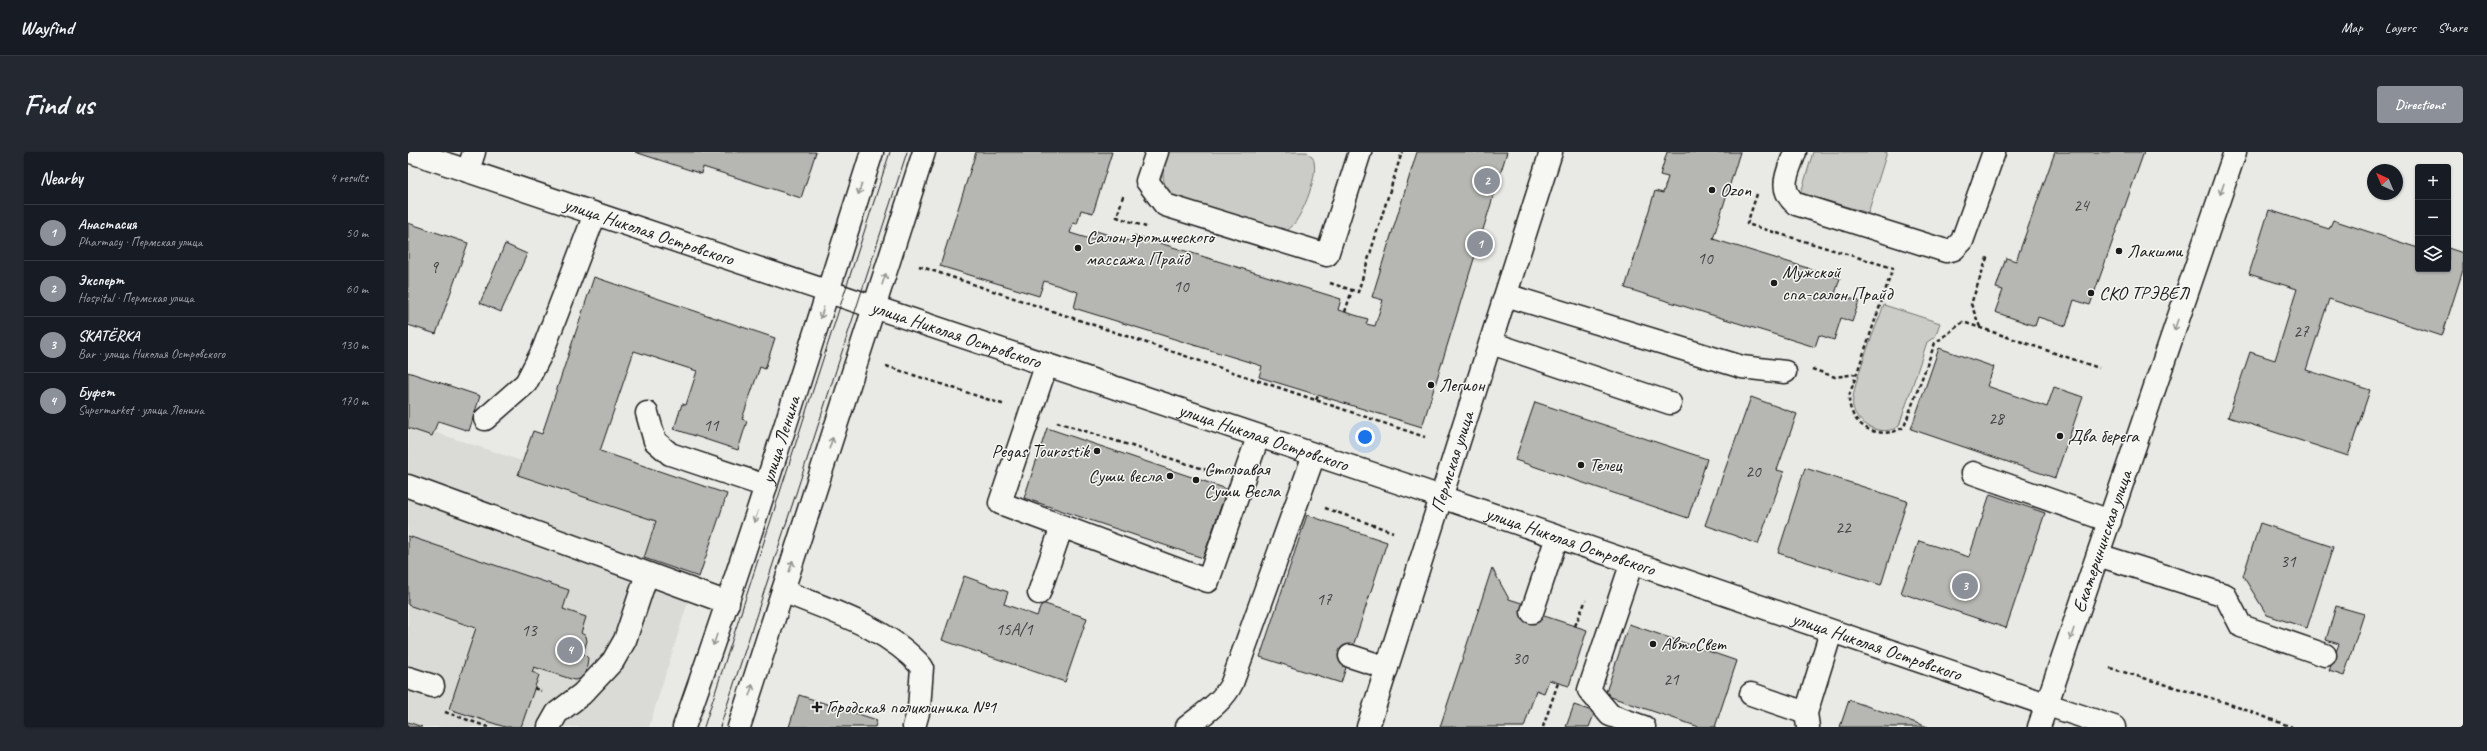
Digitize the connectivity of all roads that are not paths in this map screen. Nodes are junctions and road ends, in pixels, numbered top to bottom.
1 (411, 152) edge
2 (872, 152) edge
3 (924, 152) edge
4 (1157, 152) edge
5 (1550, 152) edge
6 (1795, 152) edge
7 (1994, 152) edge
8 (2235, 152) edge
9 (1354, 154) edge
10 (471, 161) edge
11 (595, 214) junction
12 (829, 293) junction
13 (1506, 295) junction
14 (866, 306) junction
15 (1491, 343) junction
16 (1046, 366) junction
17 (1785, 372) dead end
18 (1670, 403) dead end
19 (647, 413) dead end
20 (485, 419) dead end
21 (1258, 437) junction
22 (1314, 456) junction
23 (1973, 473) dead end
24 (408, 486) edge
25 (766, 486) junction
26 (1442, 499) junction
27 (2110, 521) junction
28 (1062, 526) junction
29 (1557, 537) junction
30 (2098, 555) junction
31 (1632, 562) junction
32 (647, 574) junction
33 (783, 591) junction
34 (1039, 593) dead end
35 (728, 603) junction
36 (1532, 612) dead end
37 (1831, 632) junction
38 (2325, 655) dead end
39 (1350, 656) dead end
40 (1387, 668) junction
41 (408, 678) edge
42 (432, 686) dead end
43 (1751, 694) dead end
44 (2048, 705) junction
45 (1807, 720) edge
46 (549, 727) edge
47 (684, 727) edge
48 (738, 727) edge
49 (914, 727) edge
50 (1187, 727) edge
51 (1368, 727) edge
52 (1644, 727) edge
53 (2039, 727) edge
54 (2114, 727) edge

1 - 10 street, улица Николая Островского
2 -> 12 street, улица Ленина
14 -> 3 street
4 - 9 street
5 - 13 street, Пермская улица
6 - 7 street
8 -> 27 street, Екатерининская улица
10 - 11 street, улица Николая Островского
11 - 12 street, улица Николая Островского
11 - 20 street
12 - 14 street, улица Николая Островского
12 -> 25 street, улица Ленина
13 - 15 street, Пермская улица
13 - 17 street
14 - 16 street, улица Николая Островского
33 -> 14 street
15 - 18 street
15 - 26 street, Пермская улица
16 - 21 street, улица Николая Островского
16 - 28 street
19 - 25 street
21 - 22 street, улица Николая Островского
21 - 28 street
22 - 26 street, улица Николая Островского
22 - 50 street
23 - 27 street
24 - 32 street
25 -> 35 street, улица Ленина
26 - 29 street, улица Николая Островского
26 - 40 street, Пермская улица
27 - 30 street, Екатерининская улица
28 - 34 street
29 - 31 street, улица Николая Островского
29 - 36 street
30 - 38 street
30 -> 44 street, Екатерининская улица
31 - 37 street, улица Николая Островского
31 - 52 street
32 - 35 street
32 - 46 street
48 -> 33 street
33 - 49 street
35 -> 47 street, улица Ленина
37 - 44 street, улица Николая Островского
37 - 45 street
39 - 40 street
40 - 51 street, Пермская улица
41 - 42 street
43 - 45 street
44 - 53 street, Екатерининская улица
44 - 54 street, улица Николая Островского

